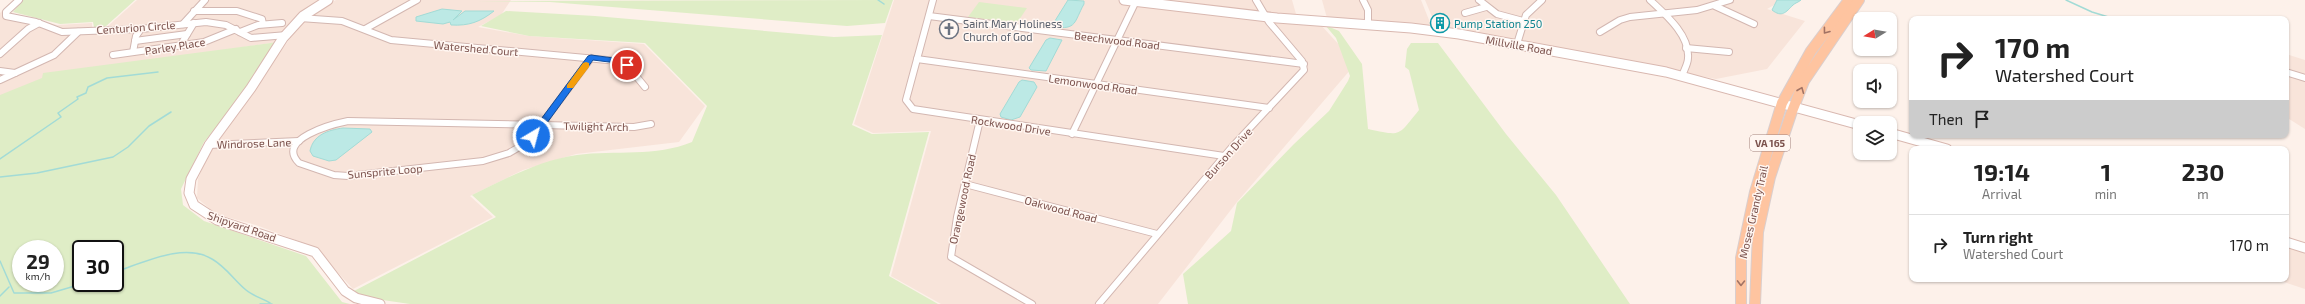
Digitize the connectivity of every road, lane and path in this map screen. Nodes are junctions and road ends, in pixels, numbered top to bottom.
1 (19, 0) edge
2 (205, 0) edge
3 (328, 0) edge
4 (417, 0) edge
5 (933, 0) edge
6 (1124, 0) edge
7 (1256, 0) edge
8 (1363, 0) edge
9 (1479, 0) edge
10 (1542, 0) edge
11 (1650, 0) edge
12 (1730, 0) edge
13 (1849, 0) edge
14 (1859, 0) edge
15 (1136, 2) junction
16 (1715, 6) junction
17 (1486, 7) junction
18 (194, 11) junction
19 (1465, 13) dead end
20 (1663, 13) junction
21 (929, 16) junction
22 (1265, 16) junction
23 (300, 18) junction
24 (1523, 21) junction
25 (194, 22) junction
26 (39, 23) junction
27 (282, 23) dead end
28 (183, 24) junction
29 (263, 24) junction
30 (1368, 24) junction
31 (1754, 24) dead end
32 (141, 29) junction
33 (364, 29) junction
34 (238, 31) junction
35 (78, 32) junction
36 (1600, 32) dead end
37 (187, 34) junction
38 (287, 35) junction
39 (1117, 40) junction
40 (135, 41) junction
41 (1518, 44) junction
42 (180, 46) junction
43 (1686, 48) junction
44 (133, 52) junction
45 (1729, 52) dead end
46 (0, 54) edge
47 (113, 55) dead end
48 (591, 58) junction
49 (917, 59) junction
50 (1304, 64) junction
51 (0, 72) edge
52 (14, 73) junction
53 (2289, 73) edge
54 (1682, 76) junction
55 (2305, 78) edge
56 (0, 80) edge
57 (1096, 84) junction
58 (645, 87) dead end
59 (1782, 103) junction
60 (1794, 106) junction
61 (1269, 108) junction
62 (980, 120) junction
63 (1853, 123) edge
64 (651, 124) dead end
65 (541, 125) junction
66 (1072, 134) junction
67 (1897, 135) edge
68 (299, 141) junction
69 (208, 145) junction
70 (1936, 146) edge
71 (1224, 156) junction
72 (966, 184) junction
73 (1157, 234) junction
74 (2289, 243) edge
75 (2305, 248) edge
76 (380, 304) edge
77 (1032, 304) edge
78 (1099, 304) edge
79 (1741, 304) edge
80 (1755, 304) edge

1 - 26 street, Centurion Circle
2 - 18 street
3 - 23 street, Shipyard Road
4 - 33 street
5 - 21 street, Rockwood Drive
6 - 15 street, Millville Road
7 - 22 street
8 - 30 street
9 - 17 street
10 - 24 street
11 - 20 street
12 - 16 street
13 -> 59 main road, Moses Grandy Trail / VA 165
60 -> 14 main road, Moses Grandy Trail / VA 165
15 - 22 street, Millville Road
15 - 39 street
16 - 20 street
16 - 31 street
17 - 19 street
17 - 24 street
18 - 28 street
18 - 29 street
20 - 36 street
20 - 43 street
21 - 39 street, Beechwood Road
21 - 49 street, Rockwood Drive
22 - 30 street, Millville Road
22 - 50 street
23 - 33 street, Watershed Court
23 - 38 street, Shipyard Road
24 - 41 street
25 - 28 street, Centurion Circle
25 - 34 street, Centurion Circle
25 - 37 street
26 - 35 street, Centurion Circle
26 - 46 street
27 - 29 street, Parley Place
28 - 32 street, Centurion Circle
29 - 34 street, Parley Place
30 - 41 street, Millville Road
32 - 35 street, Centurion Circle
32 - 40 street
33 - 48 street, Watershed Court
34 - 38 street, Centurion Circle
34 - 42 street, Parley Place
35 - 52 street
37 - 40 street
37 - 42 street
38 - 69 street, Shipyard Road
39 - 50 street, Beechwood Road
39 - 57 street
40 - 44 street
41 - 54 street, Millville Road
42 - 44 street, Parley Place
43 - 45 street
43 - 54 street
44 - 47 street, Parley Place
48 - 58 street, Watershed Court
48 - 65 street, Sunsprite Loop
49 - 57 street, Lemonwood Road
49 - 62 street, Rockwood Drive
50 - 61 street, Burson Drive
51 - 52 street
52 - 56 street
53 - 55 street
54 - 59 street, Millville Road
57 - 61 street, Lemonwood Road
57 - 66 street
59 - 60 street, Millville Road
59 -> 79 main road, Moses Grandy Trail / VA 165
60 - 63 street, Millville Road
60 - 80 main road, Moses Grandy Trail / VA 165
61 - 71 street, Burson Drive
62 - 66 street, Rockwood Drive
62 - 72 street, Orangewood Road
64 - 65 street, Twilight Arch
65 - 68 street
65 - 68 street, Sunsprite Loop
66 - 71 street, Rockwood Drive
67 - 70 street
68 - 69 street, Windrose Lane
69 - 76 street, Shipyard Road
71 - 73 street, Burson Drive
72 - 73 street, Oakwood Road
72 - 77 street, Orangewood Road
73 - 78 street, Burson Drive
74 - 75 street

